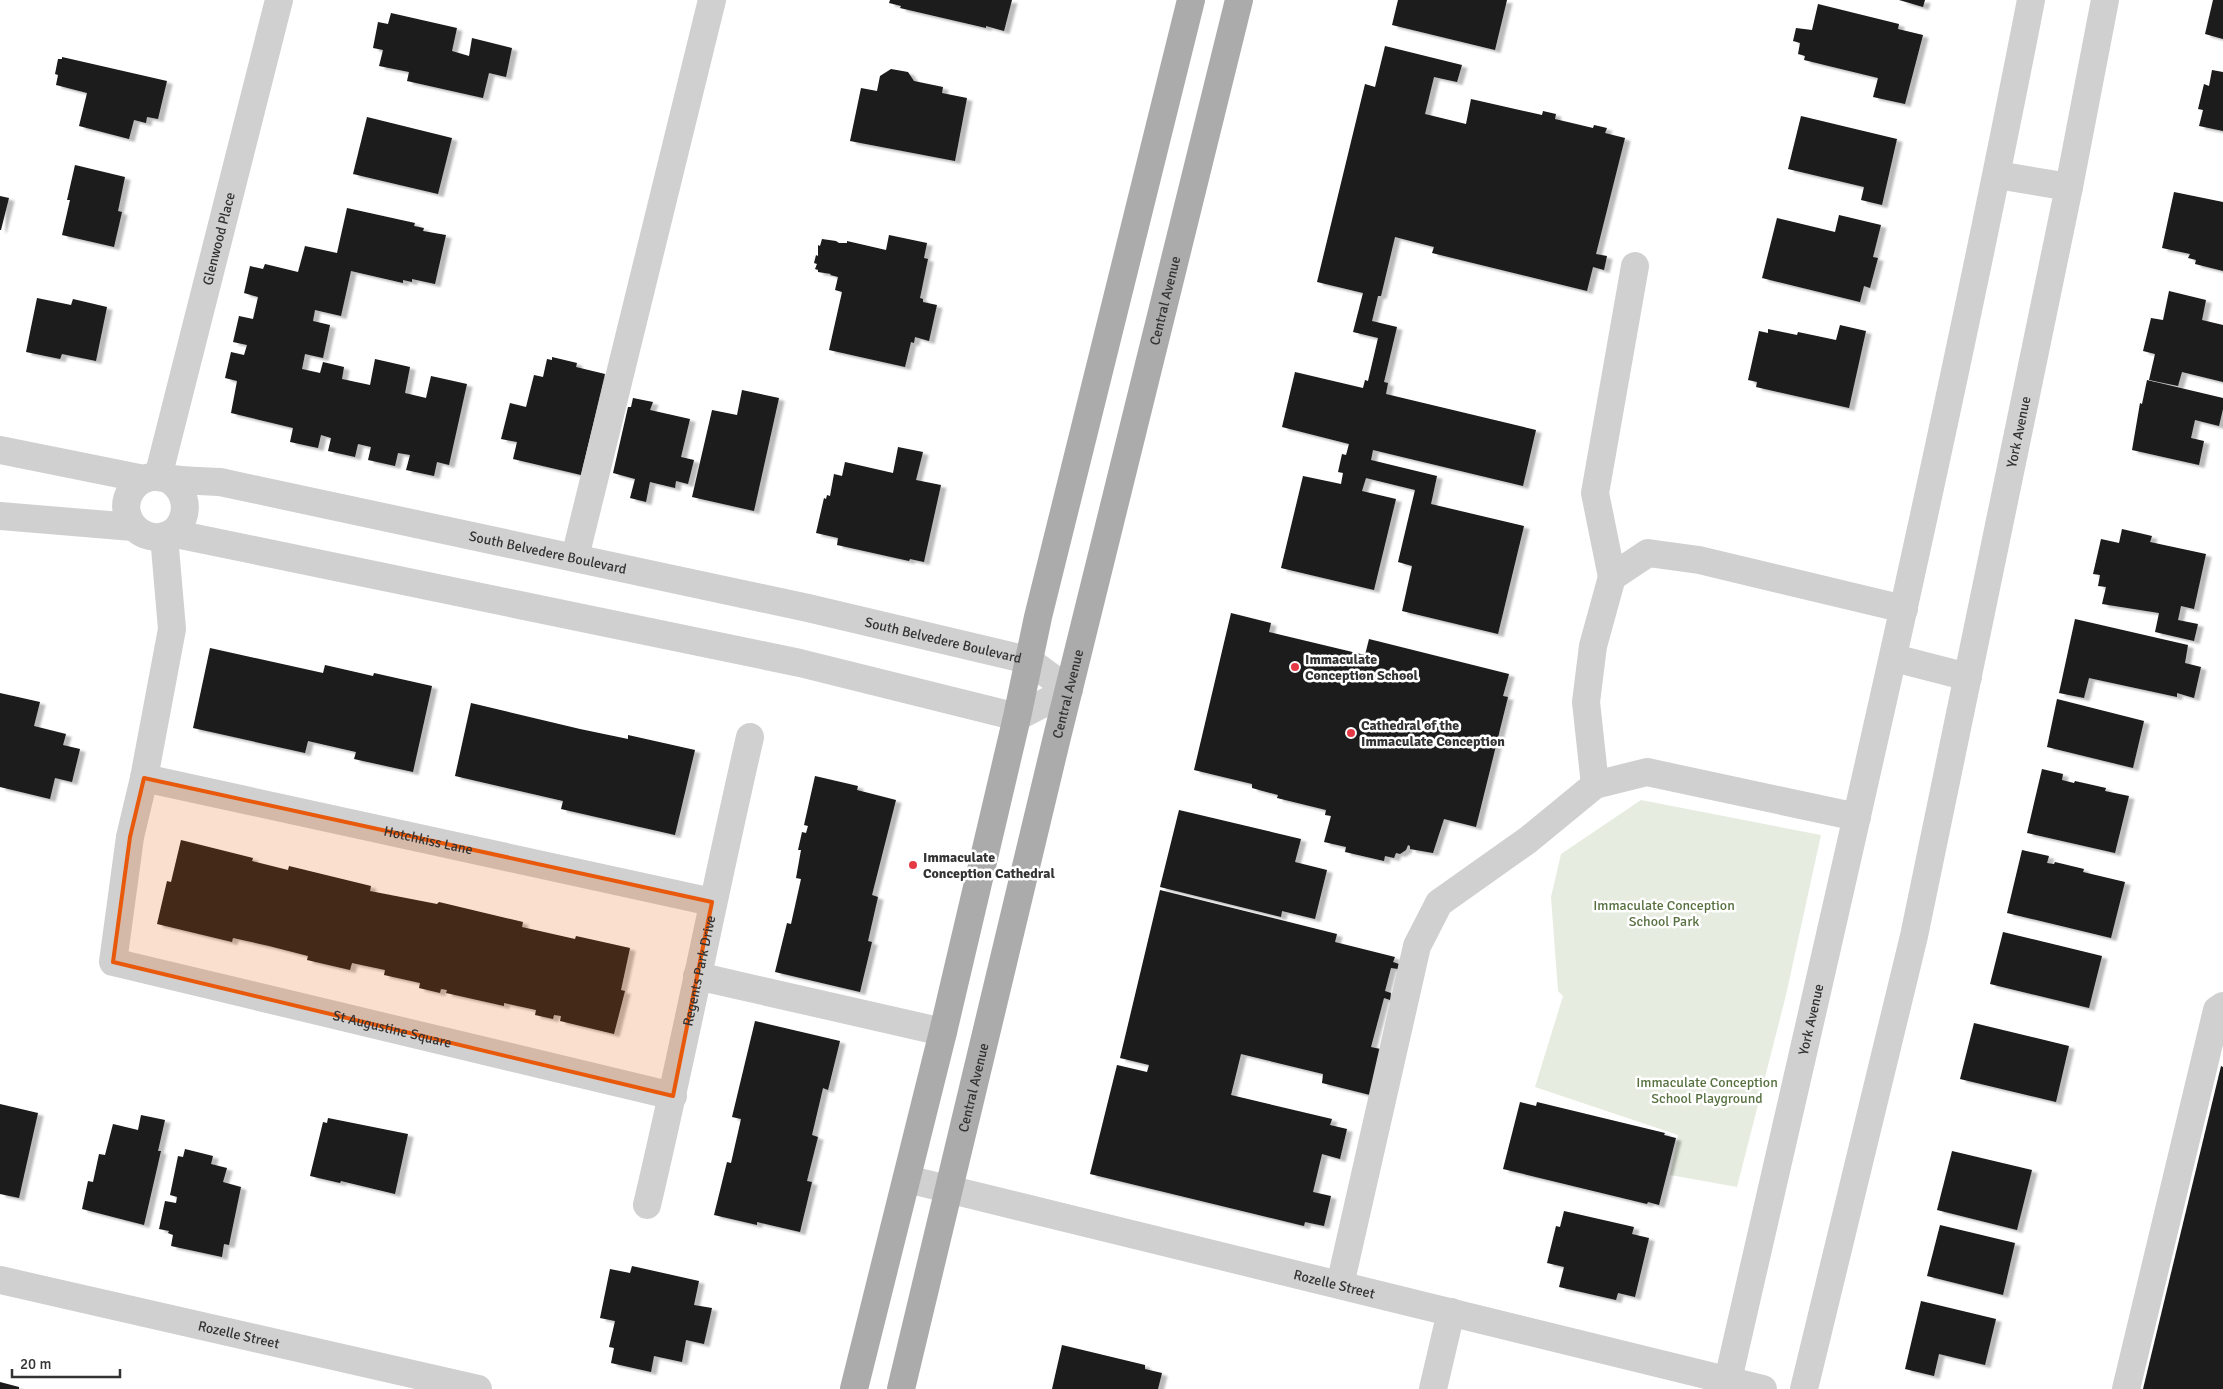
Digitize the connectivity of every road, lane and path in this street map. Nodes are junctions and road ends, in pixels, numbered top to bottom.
1 (279, 0) edge
2 (712, 0) edge
3 (1191, 0) edge
4 (1240, 0) edge
5 (2031, 0) edge
6 (2105, 0) edge
7 (1997, 176) junction
8 (2069, 187) junction
9 (1635, 266) dead end
10 (0, 450) edge
11 (157, 478) junction
12 (0, 516) edge
13 (133, 526) junction
14 (167, 534) junction
15 (575, 557) junction
16 (1612, 577) junction
17 (1904, 609) junction
18 (1894, 658) junction
19 (1028, 660) junction
20 (1968, 677) junction
21 (1069, 690) junction
22 (1017, 717) junction
23 (750, 737) dead end
24 (144, 778) junction
25 (1594, 785) junction
26 (1857, 817) junction
27 (712, 902) junction
28 (697, 976) junction
29 (2223, 1006) edge
30 (942, 1032) junction
31 (673, 1096) junction
32 (907, 1179) junction
33 (949, 1190) junction
34 (647, 1205) dead end
35 (0, 1280) edge
36 (1340, 1285) junction
37 (1451, 1312) junction
38 (1728, 1380) junction
39 (478, 1389) edge
40 (854, 1389) edge
41 (901, 1389) edge
42 (1433, 1389) edge
43 (1763, 1389) edge
44 (1804, 1389) edge
45 (2126, 1389) edge

1 - 11 street, Glenwood Place
2 - 15 street
3 - 19 main road
4 - 21 main road, Central Avenue
5 - 7 street, York Avenue
6 - 8 street, York Avenue
7 - 8 street
7 - 17 street, York Avenue
8 - 20 street, York Avenue
9 - 16 street
10 - 11 street, South Belvedere Boulevard
11 - 13 street
11 - 14 street
11 - 15 street, South Belvedere Boulevard
12 - 13 street
13 - 14 street
14 - 22 street
14 - 24 street
15 - 19 street, South Belvedere Boulevard
16 - 17 street
16 - 25 street
17 - 18 street, York Avenue
18 - 20 street
18 - 26 street, York Avenue
19 - 21 street, South Belvedere Boulevard
19 - 22 main road
20 - 44 street, York Avenue
21 - 22 street
21 - 33 main road, Central Avenue
22 - 30 main road
23 - 27 street, Regents Park Drive
24 - 27 street, Hotchkiss Lane
24 - 31 street, St Augustine Square
25 - 26 street
25 - 36 street
26 - 38 street, York Avenue
27 - 28 street, Regents Park Drive
28 - 30 street
28 - 31 street, Regents Park Drive
29 - 45 street
30 - 32 main road
31 - 34 street, Regents Park Drive
32 - 33 street, Rozelle Street
32 - 40 main road
33 - 36 street, Rozelle Street
33 - 41 main road, Central Avenue
35 - 39 street, Rozelle Street
36 - 37 street, Rozelle Street
37 - 38 street, Rozelle Street
37 - 42 street
38 - 43 street, Rozelle Street

